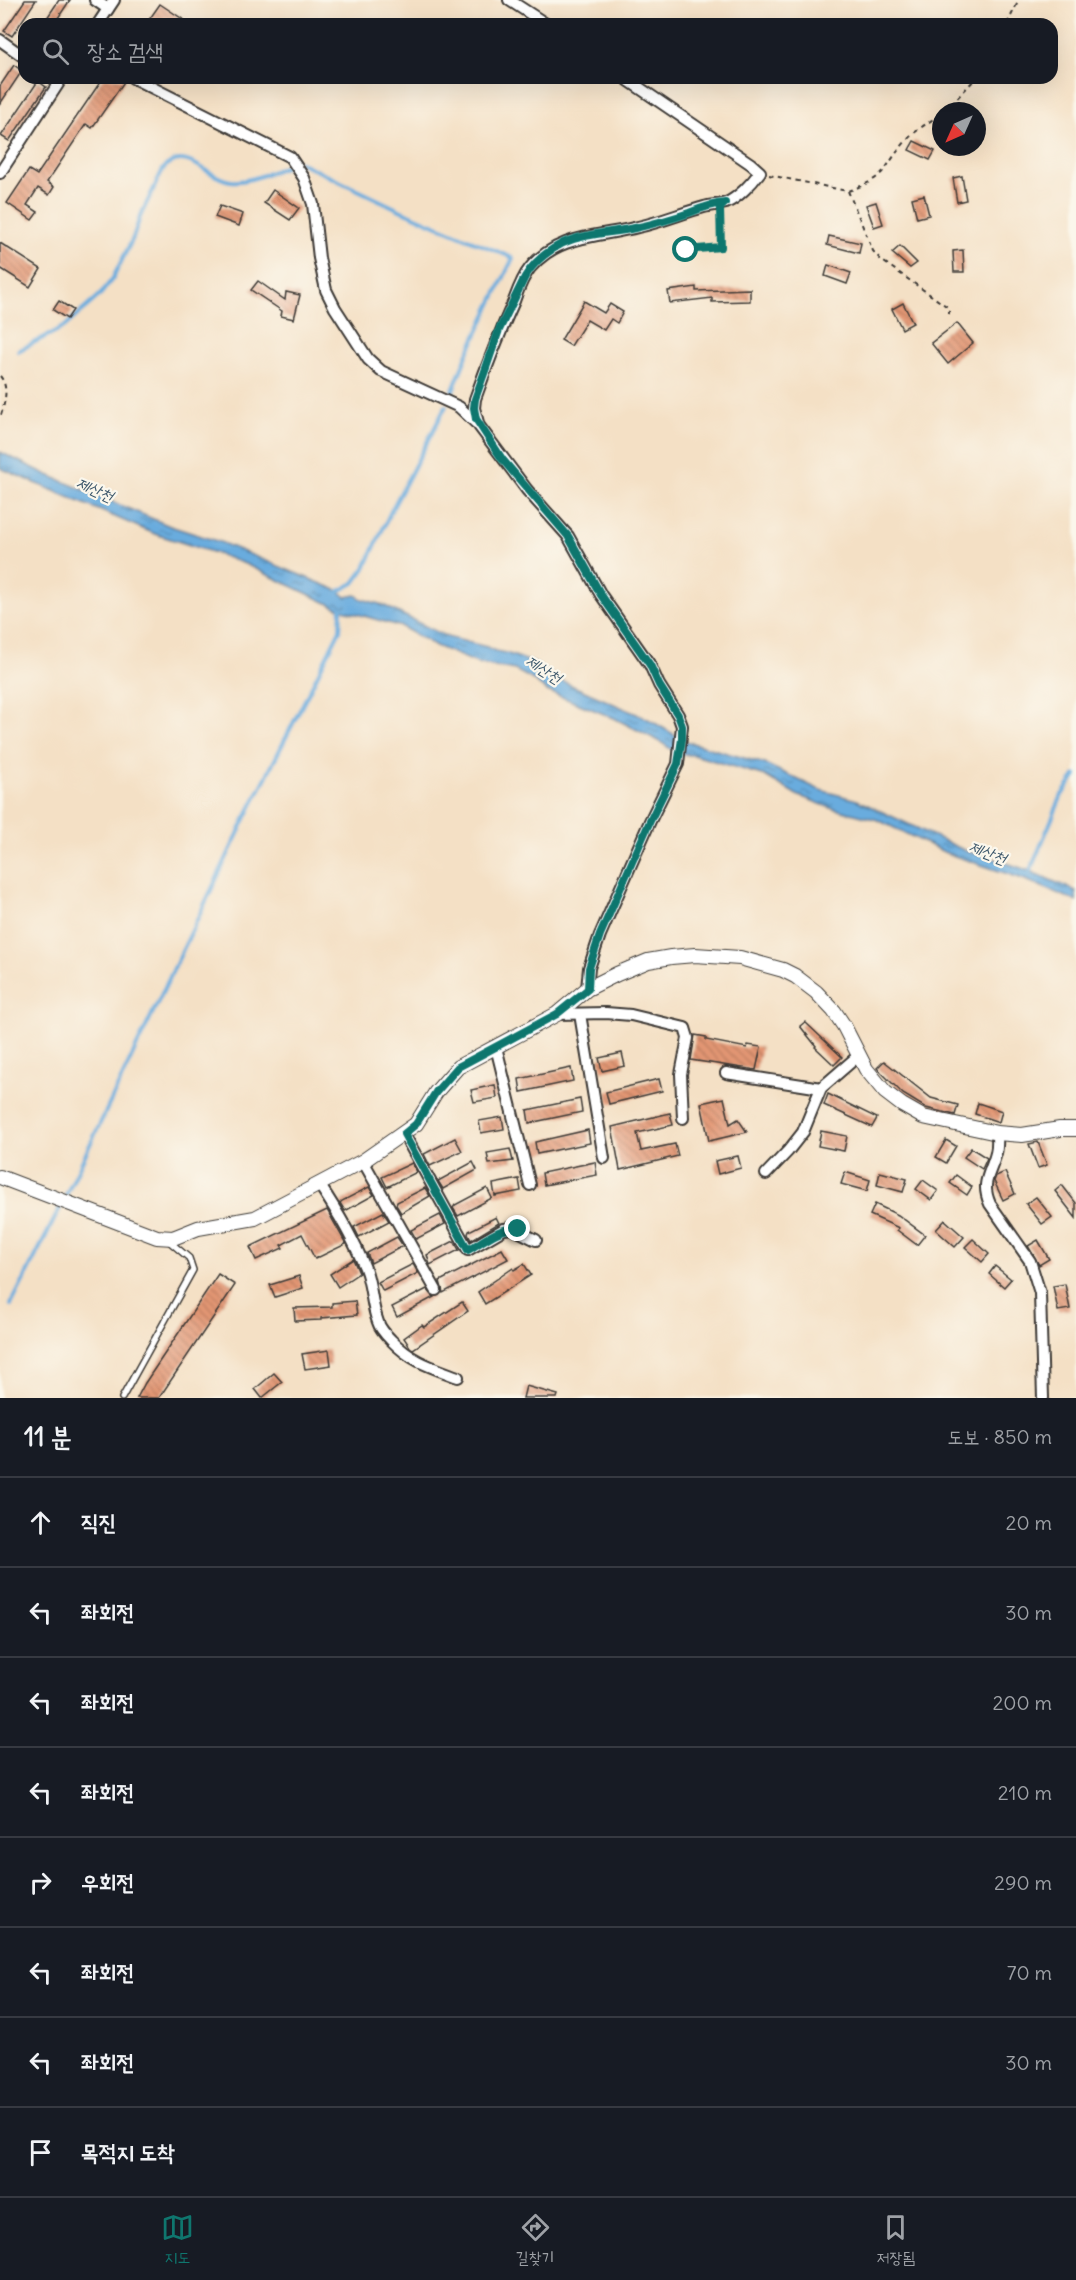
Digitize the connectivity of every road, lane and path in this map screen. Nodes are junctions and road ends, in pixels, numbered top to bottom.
1 (95, 0) edge
2 (509, 0) edge
3 (1019, 0) edge
4 (111, 4) edge
5 (102, 18) edge
6 (537, 18) edge
7 (1010, 18) edge
8 (0, 40) edge
9 (18, 53) edge
10 (56, 84) edge
11 (145, 84) edge
12 (634, 84) edge
13 (970, 84) edge
14 (953, 102) edge
15 (932, 121) edge
16 (0, 151) edge
17 (10, 157) junction
18 (760, 172) junction
19 (0, 173) edge
20 (848, 191) junction
21 (725, 203) junction
22 (686, 250) dead end
23 (949, 315) dead end
24 (0, 376) edge
25 (0, 418) edge
26 (478, 426) junction
27 (588, 989) junction
28 (557, 1014) junction
29 (580, 1014) junction
30 (496, 1047) junction
31 (858, 1056) junction
32 (726, 1073) dead end
33 (821, 1088) junction
34 (683, 1118) dead end
35 (1076, 1129) edge
36 (997, 1133) junction
37 (404, 1134) junction
38 (604, 1158) dead end
39 (363, 1161) junction
40 (766, 1174) dead end
41 (0, 1177) edge
42 (319, 1184) junction
43 (530, 1185) dead end
44 (165, 1238) junction
45 (536, 1240) dead end
46 (436, 1290) dead end
47 (458, 1377) dead end
48 (122, 1398) edge
49 (1043, 1398) edge

1 - 4 street
2 - 6 street
3 - 7 path
4 - 5 street
8 - 9 street
10 - 17 street
11 - 26 street
12 - 18 street
13 - 14 path
15 - 20 path
16 - 17 street
17 - 19 street
18 - 20 path
18 - 21 street
20 - 23 path
21 - 22 path
21 - 26 street
24 - 25 path
26 - 27 street
27 - 28 street
27 - 31 street
28 - 29 street
28 - 30 street
29 - 34 street
29 - 38 street
30 - 37 street
30 - 43 street
31 - 33 street
31 - 36 street
32 - 33 street
33 - 40 street
35 - 36 street
36 - 49 street
37 - 39 street
37 - 45 street
39 - 42 street
39 - 46 street
41 - 44 street
42 - 44 street
42 - 47 street
44 - 48 lane

